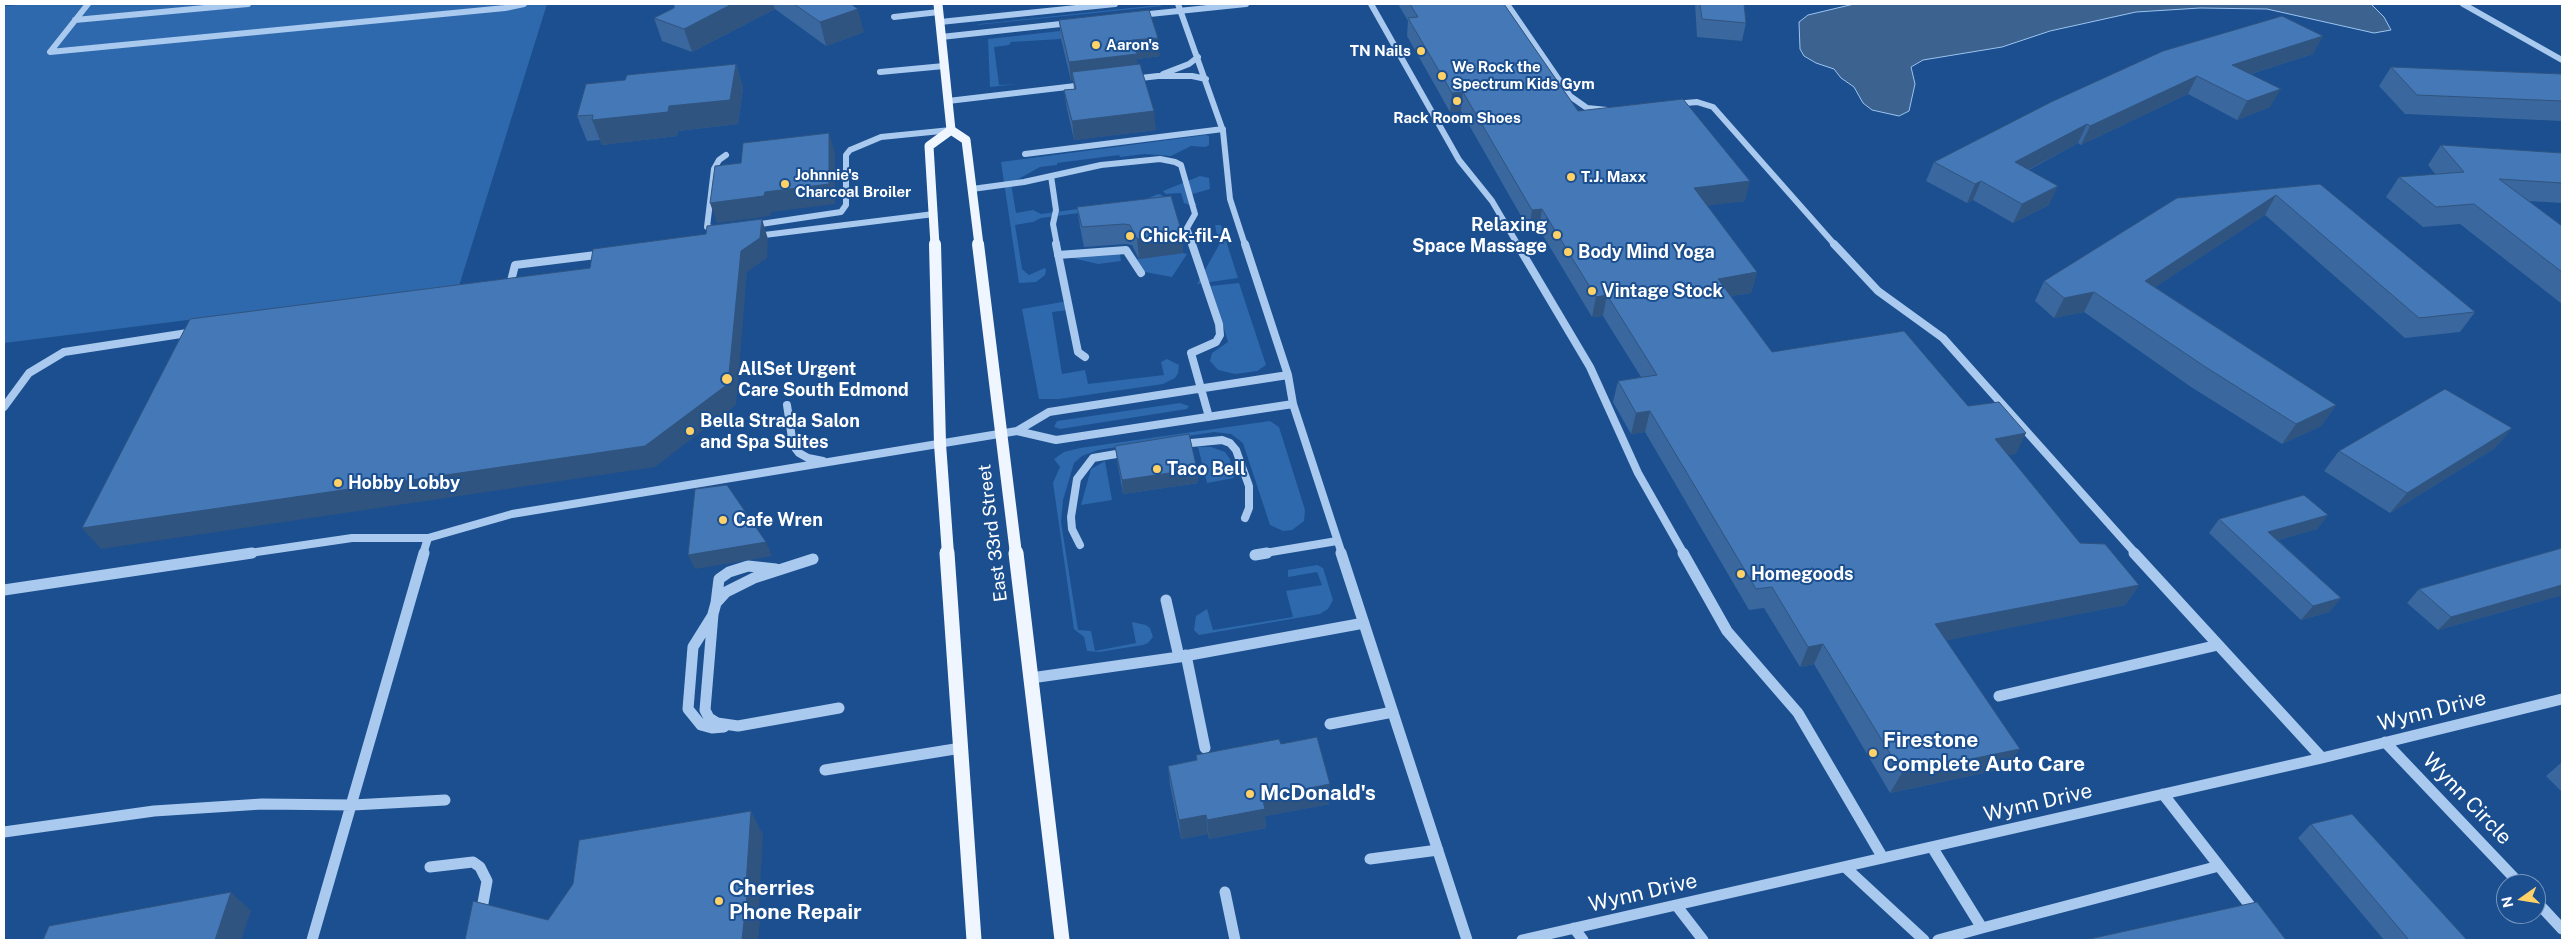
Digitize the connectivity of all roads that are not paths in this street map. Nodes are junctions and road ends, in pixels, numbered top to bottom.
1 (88, 4) edge
2 (248, 4) edge
3 (524, 4) edge
4 (1114, 4) edge
5 (1246, 4) edge
6 (1371, 4) edge
7 (1507, 4) edge
8 (2463, 4) edge
9 (1179, 7) edge
10 (939, 13) edge
11 (1132, 16) edge
12 (894, 17) dead end
13 (75, 20) junction
14 (1075, 22) edge
15 (941, 37) junction
16 (1198, 58) junction
17 (2562, 60) edge
18 (944, 66) junction
19 (880, 72) dead end
20 (1158, 76) junction
21 (1206, 79) junction
22 (1120, 80) edge
23 (1092, 84) edge
24 (948, 101) junction
25 (1666, 105) edge
26 (1621, 109) edge
27 (1223, 129) junction
28 (951, 130) junction
29 (1025, 154) dead end
30 (726, 155) dead end
31 (1051, 176) junction
32 (972, 189) junction
33 (934, 214) junction
34 (748, 225) edge
35 (729, 228) edge
36 (744, 238) edge
37 (612, 254) edge
38 (1058, 255) junction
39 (1141, 273) dead end
40 (499, 290) edge
41 (204, 330) edge
42 (1085, 357) dead end
43 (1288, 375) junction
44 (1201, 388) junction
45 (787, 404) dead end
46 (1293, 404) junction
47 (4, 407) edge
48 (1209, 417) junction
49 (1017, 431) junction
50 (1002, 433) junction
51 (940, 444) junction
52 (1171, 445) edge
53 (1142, 450) edge
54 (828, 462) junction
55 (1245, 518) dead end
56 (428, 538) junction
57 (1337, 541) junction
58 (1080, 545) dead end
59 (1256, 555) dead end
60 (813, 558) dead end
61 (779, 569) junction
62 (4, 590) edge
63 (1166, 600) dead end
64 (716, 603) junction
65 (713, 614) junction
66 (1364, 623) junction
67 (2218, 645) junction
68 (1182, 656) junction
69 (1031, 678) junction
70 (1999, 696) dead end
71 (2562, 699) edge
72 (839, 708) dead end
73 (1393, 712) junction
74 (1330, 724) dead end
75 (738, 726) junction
76 (2385, 742) junction
77 (961, 748) junction
78 (1205, 748) dead end
79 (2322, 758) junction
80 (825, 770) dead end
81 (2163, 794) junction
82 (445, 800) dead end
83 (352, 805) junction
84 (4, 832) edge
85 (1932, 847) junction
86 (1438, 850) junction
87 (1883, 858) junction
88 (1370, 860) dead end
89 (2219, 866) junction
90 (430, 867) dead end
91 (1845, 867) junction
92 (2510, 874) edge
93 (1225, 892) dead end
94 (1676, 905) junction
95 (2546, 912) edge
96 (480, 924) edge
97 (2265, 925) edge
98 (1574, 928) junction
99 (1982, 928) junction
100 (2562, 929) edge
101 (312, 940) edge
102 (974, 940) edge
103 (1062, 940) edge
104 (1235, 940) edge
105 (1468, 940) edge
106 (1522, 940) edge
107 (1583, 940) edge
108 (1703, 940) edge
109 (1924, 940) edge
110 (1938, 940) edge

1 - 13 street
2 - 13 street
3 - 13 street
4 - 10 street
5 - 9 street
6 - 87 street
7 - 26 street
8 - 17 street
9 - 11 street
9 - 16 street
10 - 12 lane
10 - 15 main road
14 - 15 street
15 - 18 main road
16 - 20 street
16 - 21 street
18 - 19 street
18 - 24 main road
20 - 21 lane
20 - 22 street
21 - 27 street
23 - 24 street
24 - 28 main road
25 - 67 street
27 - 29 street
27 - 43 street
28 - 32 main road, East 33rd Street
28 - 33 main road
28 - 34 street
30 - 35 street
31 - 32 street
31 - 38 lane
31 - 44 street
32 - 50 main road, East 33rd Street
33 - 36 street
33 - 51 main road
37 - 40 street
38 - 39 street
38 - 42 street
41 - 47 street
43 - 44 street
43 - 46 street
44 - 48 street
44 - 49 street
45 - 54 street
46 - 48 street
46 - 57 street
48 - 49 street
49 - 50 street
50 - 51 street
50 - 69 main road, East 33rd Street
51 - 54 street
51 - 77 main road
52 - 55 street
53 - 58 street
54 - 56 street
56 - 62 street
56 - 83 lane
57 - 59 street
57 - 66 street
60 - 61 street
61 - 64 street
61 - 64 street
63 - 68 street
64 - 65 street
65 - 75 street
65 - 75 street
66 - 68 street
66 - 73 street
67 - 70 street
67 - 79 street
68 - 69 street
68 - 78 street
69 - 103 main road, East 33rd Street
71 - 76 street, Wynn Drive
72 - 75 street
73 - 74 street
73 - 86 street
76 - 79 street, Wynn Drive
76 - 92 street, Wynn Circle
77 - 80 street
77 - 102 main road
79 - 81 street, Wynn Drive
81 - 85 street, Wynn Drive
81 - 89 street
82 - 83 street
83 - 84 street
83 - 101 lane
85 - 87 street, Wynn Drive
85 - 99 street
86 - 88 street
86 - 105 street
87 - 91 street, Wynn Drive
89 - 97 street
89 - 99 street
90 - 96 street
91 - 94 street, Wynn Drive
91 - 109 street
93 - 104 lane
94 - 98 street, Wynn Drive
94 - 108 street
95 - 100 street
98 - 106 street, Wynn Drive
98 - 107 street
99 - 110 street

